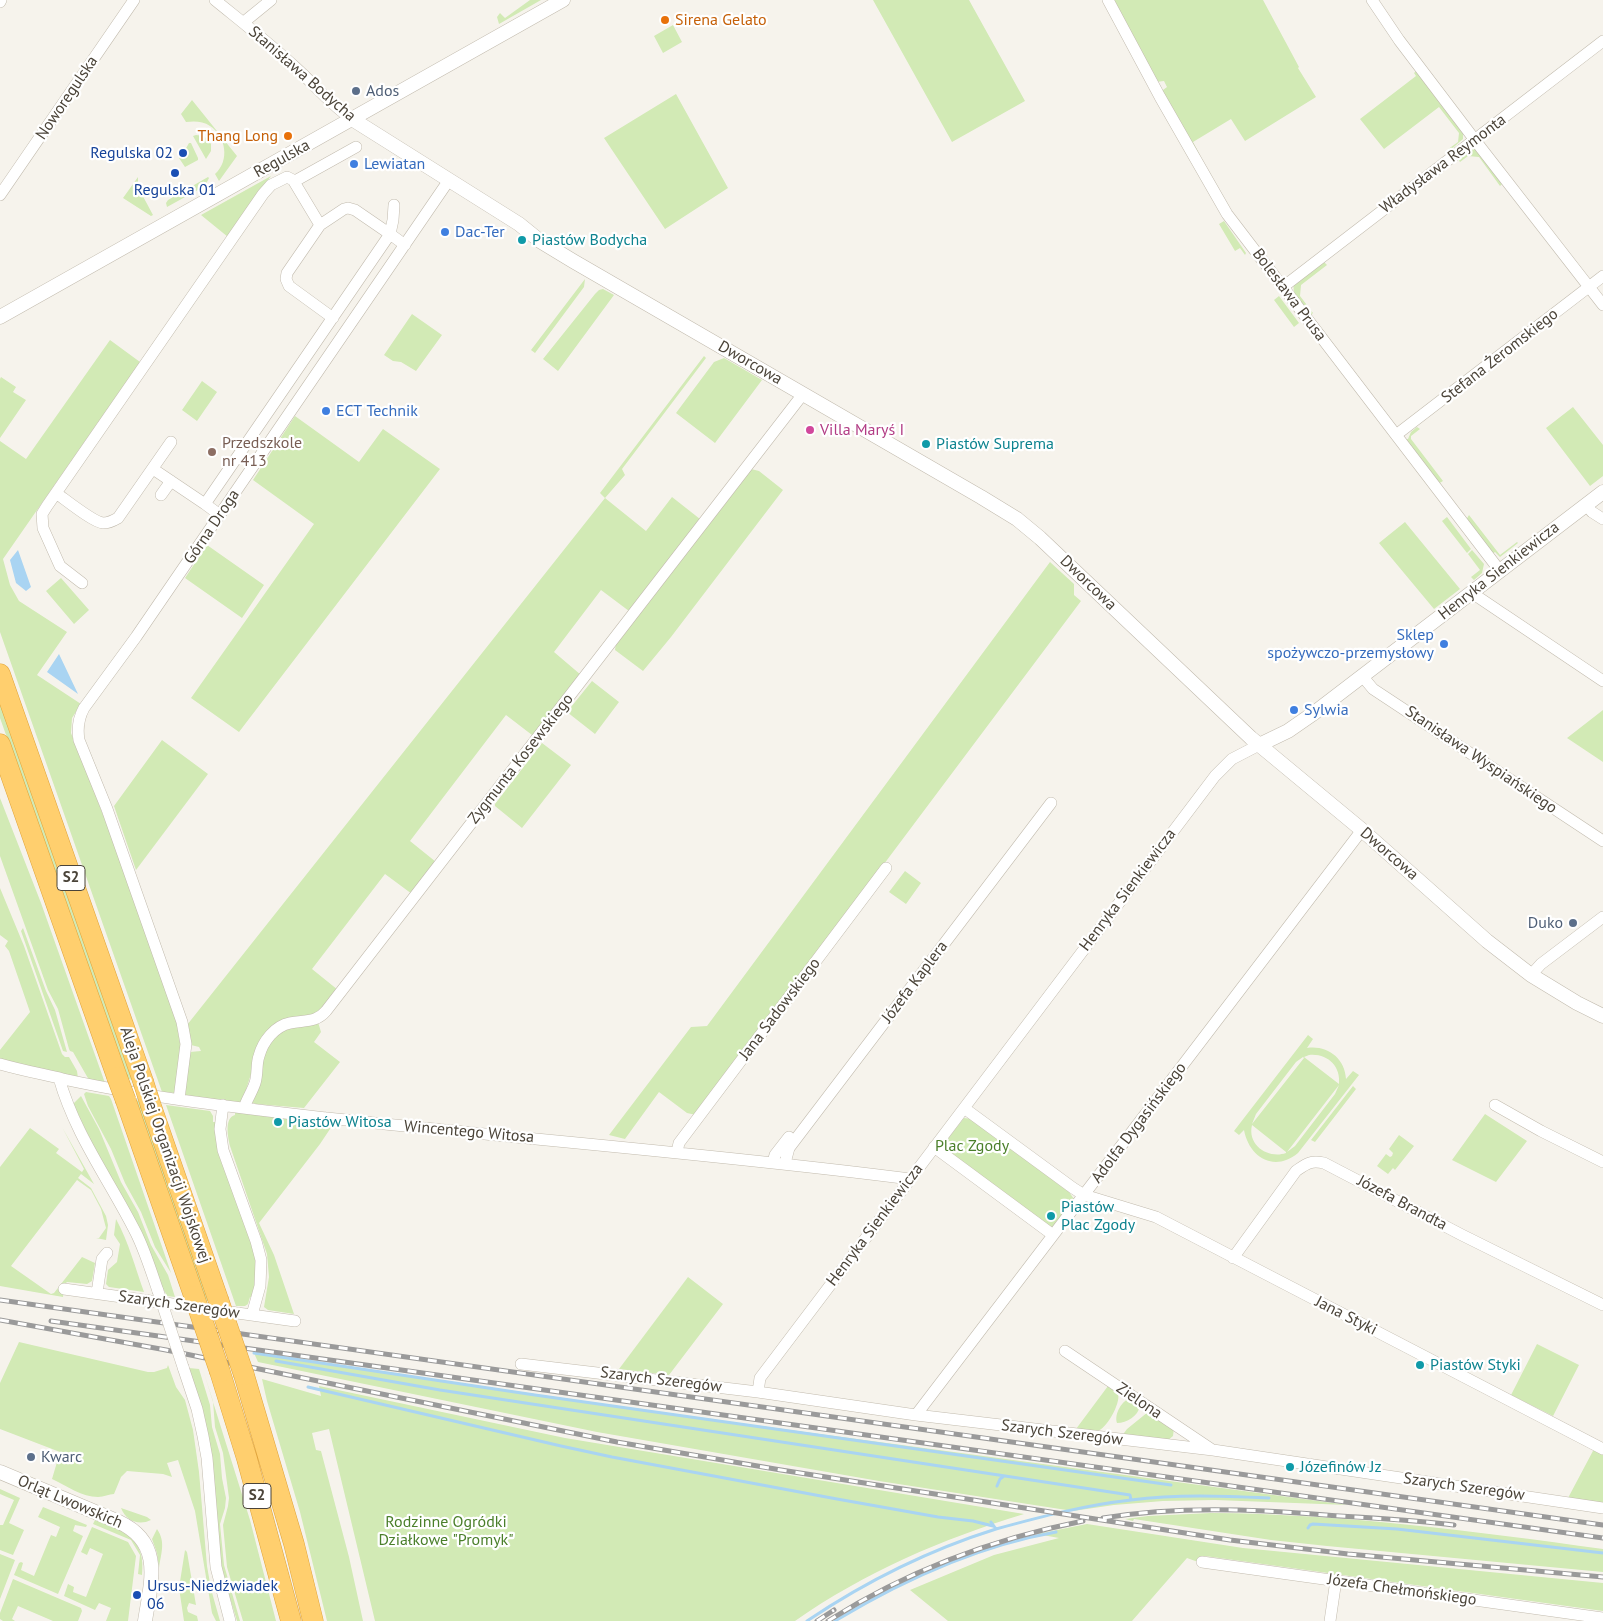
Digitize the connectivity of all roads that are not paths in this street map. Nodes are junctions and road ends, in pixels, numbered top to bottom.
1 (134, 0) edge
2 (215, 0) edge
3 (271, 0) edge
4 (563, 0) edge
5 (1108, 0) edge
6 (1372, 0) edge
7 (244, 22) junction
8 (1603, 41) edge
9 (352, 120) junction
10 (1475, 140) junction
11 (356, 147) dead end
12 (449, 180) junction
13 (295, 181) junction
14 (0, 195) edge
15 (394, 205) dead end
16 (519, 224) joint
17 (320, 225) junction
18 (390, 234) junction
19 (405, 245) junction
20 (1603, 276) edge
21 (1283, 287) junction
22 (1589, 287) junction
23 (1603, 305) edge
24 (0, 317) edge
25 (333, 318) junction
26 (803, 394) junction
27 (1396, 435) junction
28 (171, 442) dead end
29 (153, 469) junction
30 (171, 481) junction
31 (1603, 492) edge
32 (56, 493) junction
33 (161, 495) dead end
34 (205, 504) junction
35 (1586, 505) junction
36 (220, 515) junction
37 (1603, 519) edge
38 (1500, 571) junction
39 (82, 583) dead end
40 (1472, 593) junction
41 (0, 674) edge
42 (1363, 677) junction
43 (1603, 681) edge
44 (0, 744) edge
45 (1259, 745) junction
46 (1051, 802) dead end
47 (1362, 830) junction
48 (1603, 841) edge
49 (886, 868) dead end
50 (956, 915) dead end
51 (1603, 917) edge
52 (1531, 974) junction
53 (1603, 1016) edge
54 (0, 1064) edge
55 (59, 1078) junction
56 (179, 1099) junction
57 (1495, 1105) dead end
58 (223, 1106) junction
59 (244, 1108) junction
60 (964, 1108) junction
61 (934, 1147) junction
62 (677, 1152) junction
63 (1603, 1162) edge
64 (779, 1163) junction
65 (910, 1180) junction
66 (1084, 1194) junction
67 (1053, 1235) junction
68 (106, 1253) dead end
69 (1233, 1258) junction
70 (64, 1289) dead end
71 (98, 1293) junction
72 (1603, 1305) edge
73 (252, 1315) junction
74 (295, 1321) dead end
75 (1065, 1351) dead end
76 (521, 1364) dead end
77 (758, 1392) junction
78 (916, 1415) junction
79 (1213, 1450) junction
80 (1603, 1450) edge
81 (0, 1472) edge
82 (1603, 1508) edge
83 (1202, 1562) dead end
84 (1336, 1580) junction
85 (1582, 1618) edge
86 (1603, 1618) edge
87 (145, 1621) edge
88 (230, 1621) edge
89 (290, 1621) edge
90 (313, 1621) edge
91 (1330, 1621) edge

1 - 14 street, Noworegulska
2 - 7 street, Stanisława Bodycha
3 - 7 street
4 - 9 street, Regulska
5 - 21 street, Bolesława Prusa
6 - 10 street
7 - 9 street, Stanisława Bodycha
8 - 10 street, Władysława Reymonta
9 - 12 street, Stanisława Bodycha
9 - 24 street, Regulska
10 - 21 street, Władysława Reymonta
10 - 22 street
11 - 13 street
12 - 16 street, Stanisława Bodycha
12 - 19 street, Górna Droga
13 - 17 street
13 - 32 street
15 - 18 street
16 - 26 street, Dworcowa
17 - 18 street
17 - 25 street
18 - 19 street
18 - 25 street
19 - 36 street, Górna Droga
20 - 22 street, Stefana Żeromskiego
21 - 27 street, Bolesława Prusa
22 - 23 street
22 - 27 street, Stefana Żeromskiego
25 - 34 street
26 - 45 street, Dworcowa
26 - 59 street, Zygmunta Kosewskiego
27 - 38 street, Bolesława Prusa
28 - 29 street
29 - 30 street
29 - 32 street
30 - 33 street
30 - 34 street
31 - 35 street, Henryka Sienkiewicza
32 - 39 street
34 - 36 street
35 - 37 street
35 - 38 street, Henryka Sienkiewicza
36 - 56 street, Górna Droga
38 - 40 street, Henryka Sienkiewicza
40 - 42 street, Henryka Sienkiewicza
40 - 43 street
41 - 90 highway, Aleja Polskiej Organizacji Wojskowej / S2, bridge
42 - 45 street, Henryka Sienkiewicza
42 - 48 street, Stanisława Wyspiańskiego
44 - 89 highway, Aleja Polskiej Organizacji Wojskowej / S2, bridge
45 - 47 street, Dworcowa
45 - 60 street, Henryka Sienkiewicza
46 - 64 street, Józefa Kaplera
47 - 52 street, Dworcowa
47 - 66 street, Adolfa Dygasińskiego
49 - 62 street, Jana Sadowskiego
50 - 64 street, Józefa Kaplera
51 - 52 street
52 - 53 street, Dworcowa
54 - 55 street, Wincentego Witosa
55 - 56 street, Wincentego Witosa
55 - 88 street, bridge
56 - 58 street, Wincentego Witosa
57 - 63 street
58 - 59 street, Wincentego Witosa
58 - 73 street
59 - 62 street, Wincentego Witosa
60 - 61 street, Henryka Sienkiewicza
60 - 66 street
61 - 65 street, Henryka Sienkiewicza
61 - 67 street
62 - 64 street, Wincentego Witosa
64 - 65 street, Wincentego Witosa
65 - 77 street, Henryka Sienkiewicza
66 - 67 street, Adolfa Dygasińskiego
66 - 69 street, Jana Styki
67 - 78 street, Adolfa Dygasińskiego
68 - 71 street
69 - 72 street, Józefa Brandta
69 - 80 street, Jana Styki
70 - 71 street, Szarych Szeregów
71 - 73 street, Szarych Szeregów
73 - 74 street, Szarych Szeregów
75 - 79 street, Zielona
76 - 77 street, Szarych Szeregów
77 - 78 street, Szarych Szeregów
78 - 79 street, Szarych Szeregów
79 - 82 street, Szarych Szeregów
81 - 87 street, Orląt Lwowskich
83 - 84 street, Józefa Chełmońskiego
84 - 85 street, Józefa Chełmońskiego
84 - 91 street
85 - 86 street, Józefa Chełmońskiego

